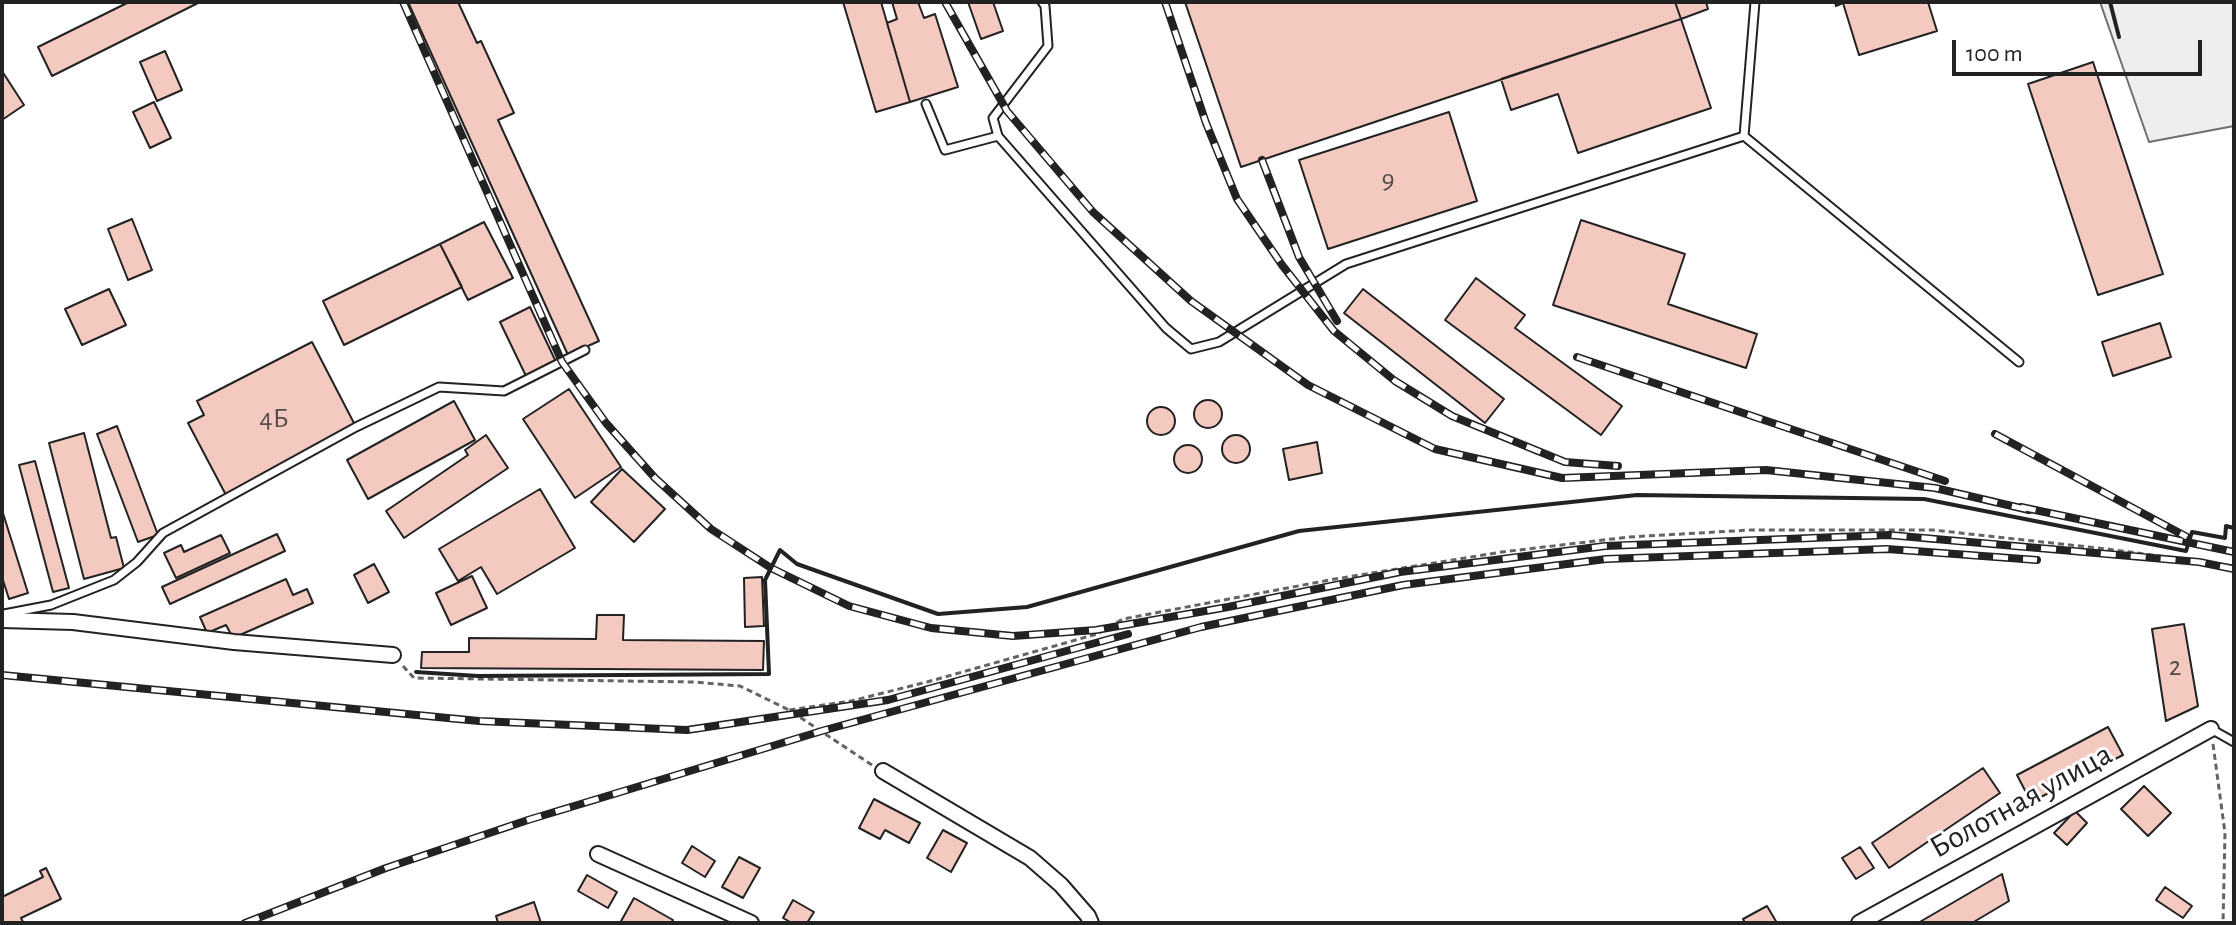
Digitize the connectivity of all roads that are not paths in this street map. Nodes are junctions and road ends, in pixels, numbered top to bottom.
1 (1042, 2) edge
2 (1755, 2) edge
3 (926, 104) dead end
4 (998, 136) junction
5 (1744, 136) junction
6 (585, 350) dead end
7 (2019, 362) dead end
8 (2, 617) edge
9 (393, 655) road end
10 (2211, 729) joint
11 (2234, 742) edge
12 (883, 771) road end
13 (598, 854) dead end
14 (751, 923) edge
15 (1091, 923) edge
16 (1859, 923) edge

1 - 4 lane
2 - 5 lane
3 - 4 lane
4 - 5 lane
5 - 7 lane
6 - 8 lane
8 - 9 street
10 - 11 lane
10 - 16 street, Болотная улица
12 - 15 street
13 - 14 street

